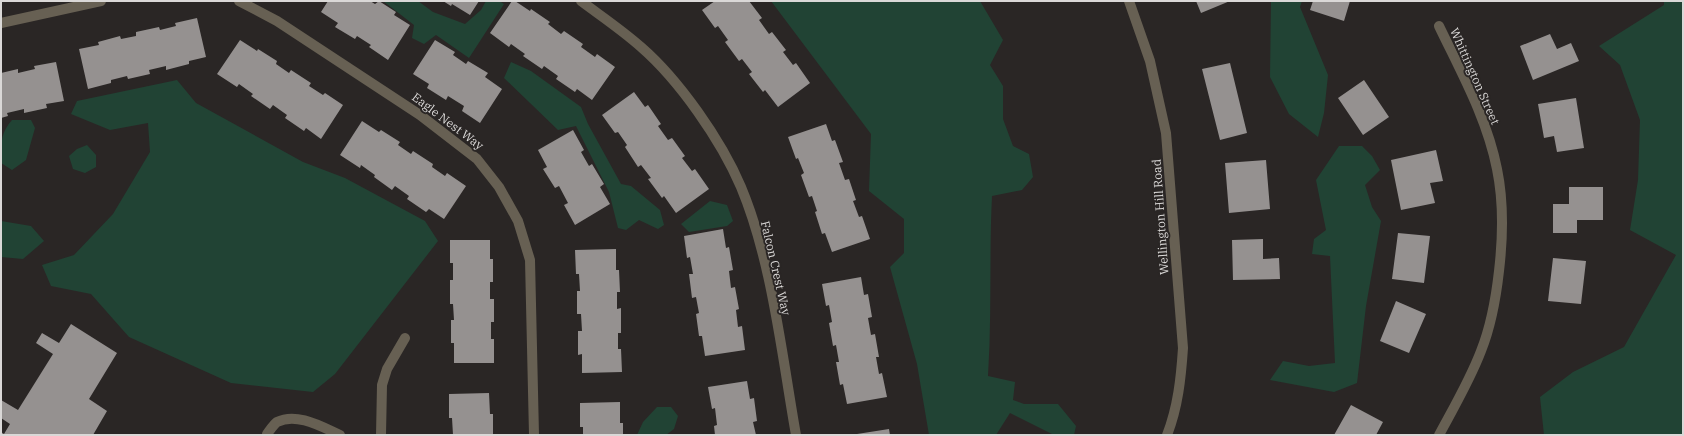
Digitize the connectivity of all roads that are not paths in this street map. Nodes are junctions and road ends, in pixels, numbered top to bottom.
1 (101, 1) edge
2 (238, 1) edge
3 (581, 1) edge
4 (1130, 1) edge
5 (1, 22) edge
6 (1439, 26) dead end
7 (405, 338) dead end
8 (267, 434) dead end
9 (340, 435) edge
10 (381, 435) edge
11 (534, 435) edge
12 (796, 435) edge
13 (1166, 435) edge
14 (1439, 435) edge

1 - 5 street
2 - 11 street, Eagle Nest Way
3 - 12 street, Falcon Crest Way
4 - 13 street, Wellington Hill Road
6 - 14 street, Whittington Street
7 - 10 street
8 - 9 street

